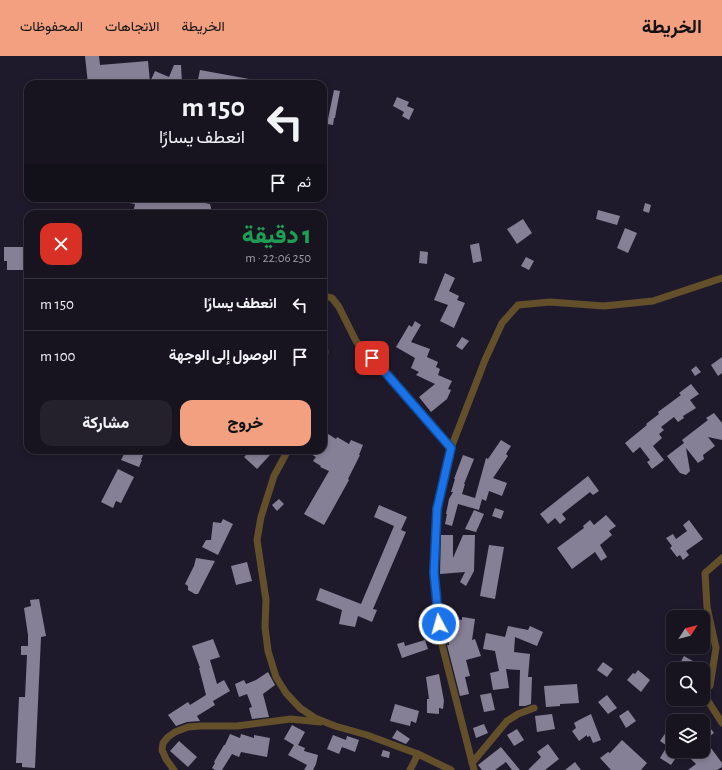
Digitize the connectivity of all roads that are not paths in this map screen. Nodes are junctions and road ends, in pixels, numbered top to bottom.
1 (722, 278) edge
2 (327, 297) edge
3 (451, 448) junction
4 (286, 454) edge
5 (722, 558) edge
6 (710, 686) edge
7 (710, 703) edge
8 (534, 708) dead end
9 (328, 723) junction
10 (722, 723) edge
11 (418, 754) junction
12 (473, 766) edge
13 (174, 770) edge
14 (410, 770) edge
15 (450, 770) edge

1 - 3 street
2 - 3 street
3 - 12 street
4 - 9 street
5 - 6 street
7 - 10 street
8 - 12 street
9 - 11 street
9 - 13 street
11 - 14 street
11 - 15 street

